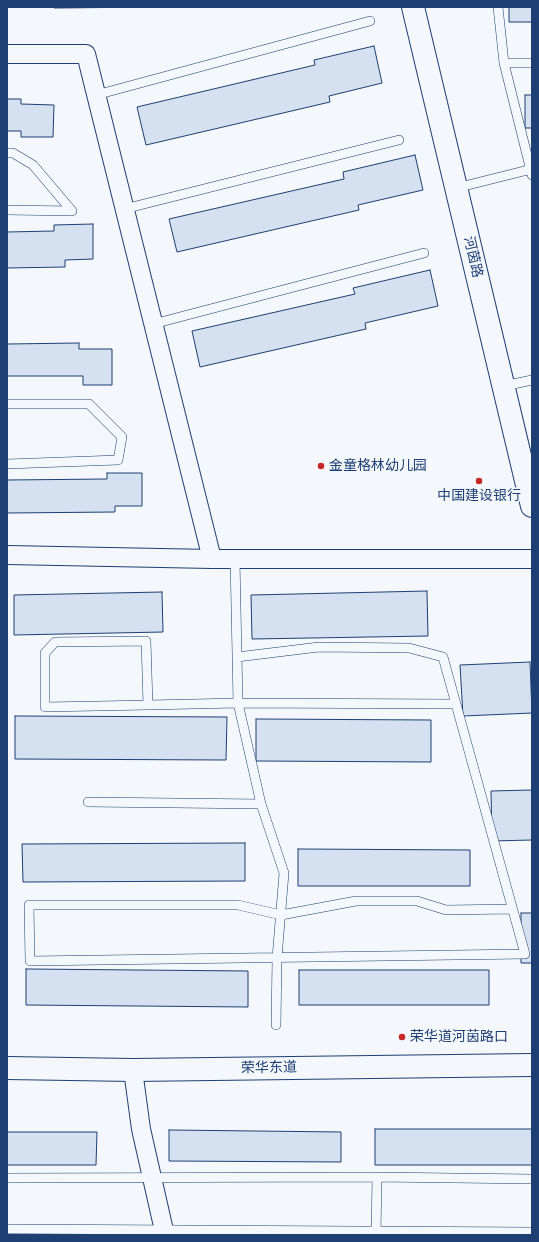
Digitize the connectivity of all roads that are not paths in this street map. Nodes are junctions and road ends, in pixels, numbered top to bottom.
1 (413, 7) edge
2 (498, 7) edge
3 (370, 21) dead end
4 (7, 54) edge
5 (504, 63) junction
6 (532, 63) edge
7 (96, 95) junction
8 (399, 140) dead end
9 (7, 153) edge
10 (532, 171) edge
11 (456, 188) junction
12 (124, 209) junction
13 (7, 210) edge
14 (424, 253) dead end
15 (153, 324) junction
16 (532, 380) edge
17 (504, 386) junction
18 (7, 404) edge
19 (7, 464) edge
20 (532, 506) edge
21 (7, 555) edge
22 (212, 559) junction
23 (235, 559) junction
24 (532, 559) edge
25 (237, 657) junction
26 (238, 703) junction
27 (456, 704) junction
28 (148, 705) junction
29 (88, 802) dead end
30 (260, 804) junction
31 (512, 909) junction
32 (281, 915) junction
33 (277, 958) junction
34 (276, 1025) dead end
35 (532, 1065) edge
36 (7, 1068) edge
37 (133, 1070) junction
38 (377, 1177) junction
39 (7, 1178) edge
40 (152, 1178) junction
41 (532, 1179) edge
42 (7, 1229) edge
43 (165, 1232) edge
44 (532, 1232) edge
45 (376, 1233) edge

1 - 11 street, 河茵路
2 - 5 lane
3 - 7 lane
4 - 7 street
5 - 6 lane
5 - 10 lane
7 - 12 street
8 - 12 lane
9 - 13 lane
10 - 11 lane
11 - 17 street, 河茵路
12 - 15 street
14 - 15 lane
15 - 22 street
16 - 17 lane
17 - 20 street, 河茵路
18 - 19 lane
21 - 22 street
22 - 23 street
23 - 24 street
23 - 25 lane
25 - 26 lane
25 - 27 lane
26 - 27 lane
26 - 28 lane
26 - 30 lane
27 - 31 lane
28 - 28 lane
29 - 30 lane
30 - 32 lane
31 - 32 lane
31 - 33 lane
32 - 33 lane
32 - 33 lane
33 - 34 lane
35 - 37 street, 荣华东道
36 - 37 street, 荣华东道
37 - 40 street
38 - 40 lane
38 - 41 lane
38 - 45 lane
39 - 40 lane
40 - 43 street
42 - 43 lane
43 - 45 lane
44 - 45 lane

